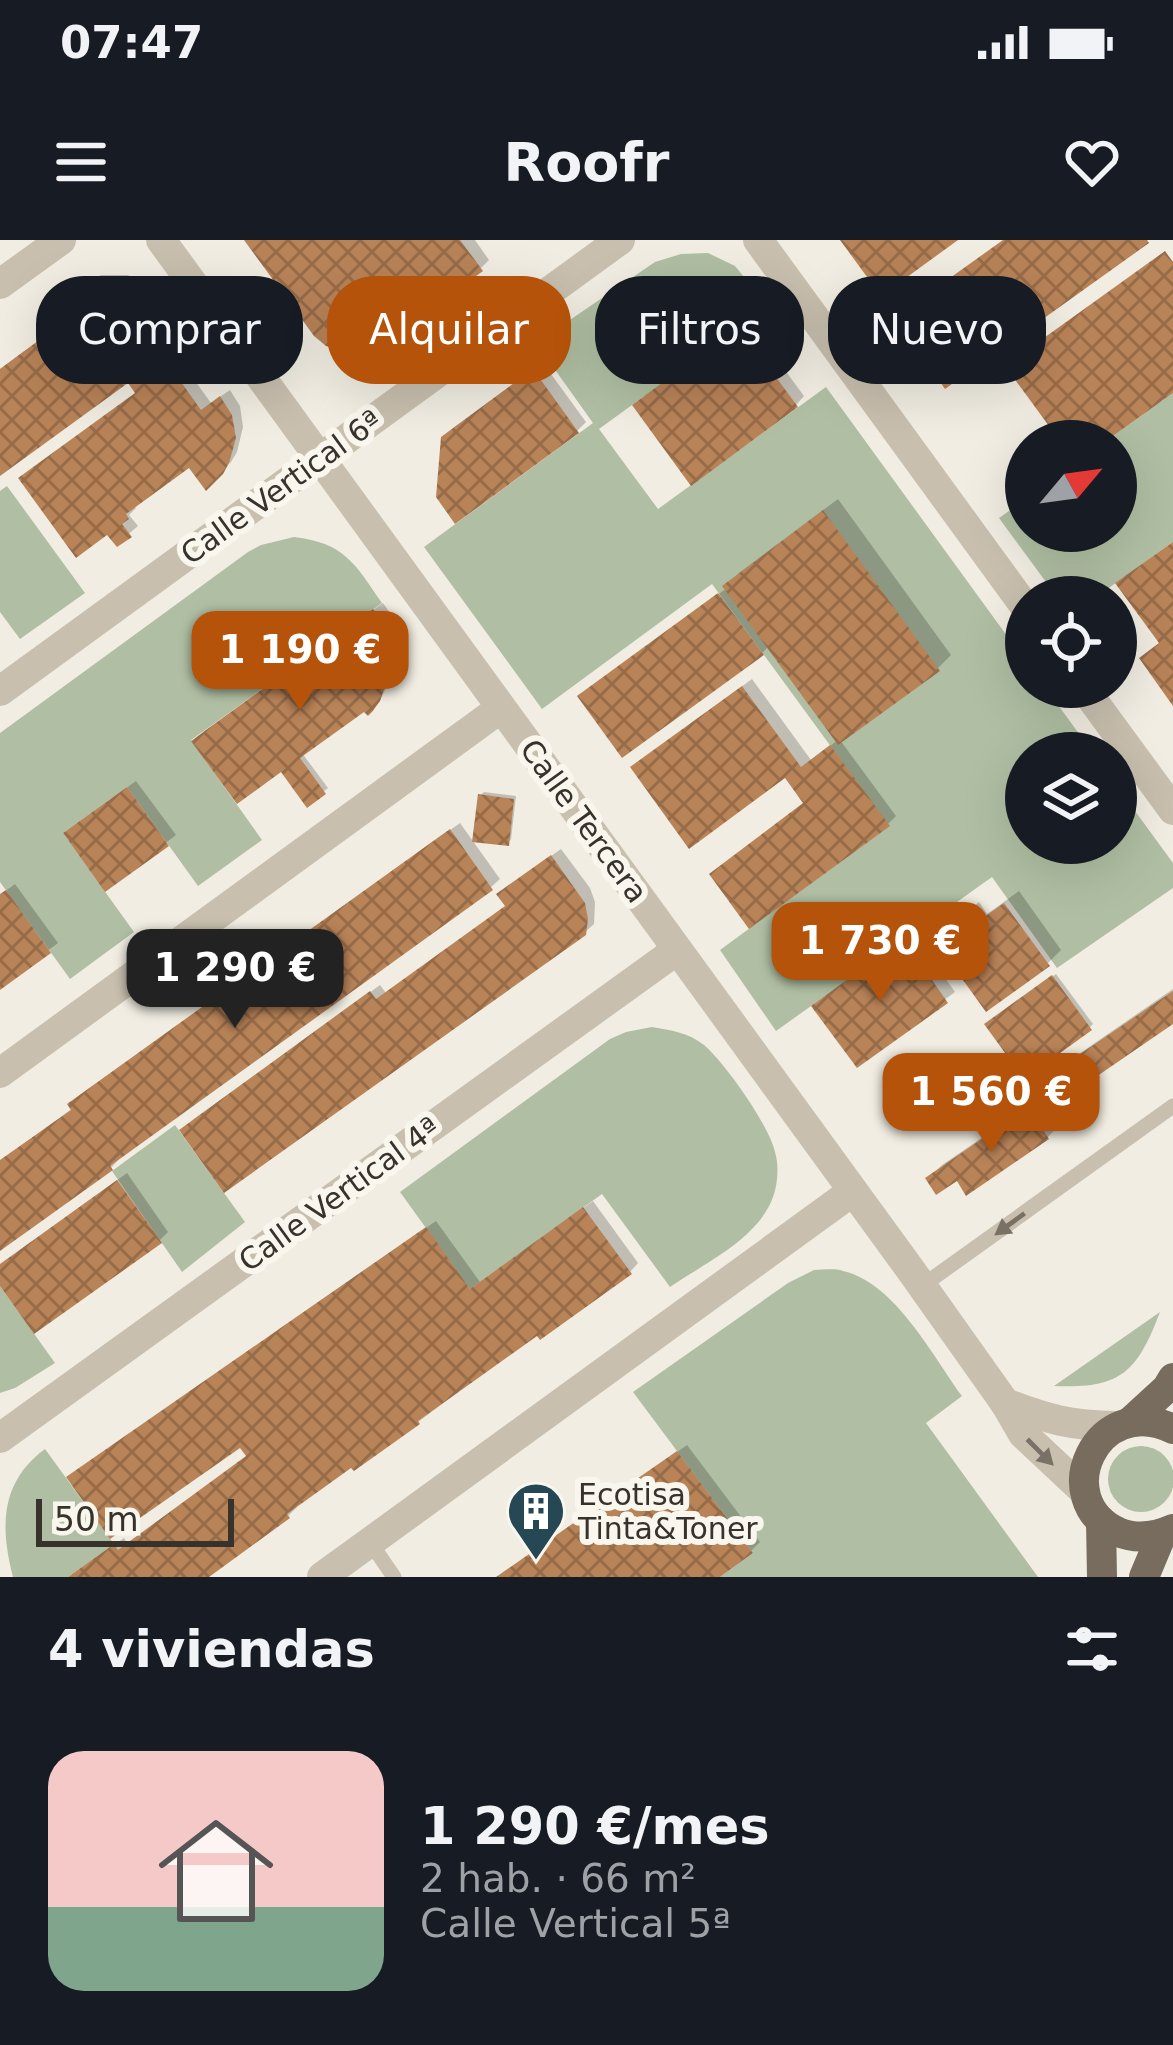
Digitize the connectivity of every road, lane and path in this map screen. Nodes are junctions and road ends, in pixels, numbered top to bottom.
1 (61, 240) edge
2 (161, 240) edge
3 (620, 240) edge
4 (758, 240) edge
5 (0, 284) edge
6 (320, 458) junction
7 (1005, 579) edge
8 (0, 692) edge
9 (502, 708) junction
10 (1098, 708) edge
11 (1173, 810) edge
12 (677, 950) junction
13 (0, 1073) edge
14 (1173, 1106) edge
15 (853, 1191) junction
16 (922, 1286) junction
17 (1173, 1378) edge
18 (1005, 1403) junction
19 (1124, 1424) junction
20 (1173, 1430) edge
21 (0, 1438) edge
22 (1085, 1492) junction
23 (1101, 1521) junction
24 (1168, 1531) edge
25 (370, 1542) junction
26 (322, 1577) edge
27 (394, 1577) edge
28 (1102, 1577) edge
29 (1144, 1577) edge

1 - 5 street
2 - 6 street, Calle Tercera
3 - 6 street, Calle Vertical 6ª
4 - 7 street
6 - 8 street, Calle Vertical 6ª
6 - 9 street, Calle Tercera
9 - 12 street, Calle Tercera
9 - 13 street
10 - 11 street
12 - 15 street, Calle Tercera
12 - 21 street, Calle Vertical 4ª
14 -> 16 lane
15 - 16 street, Calle Tercera
15 - 25 street
16 - 18 street, Calle Tercera
17 - 19 main road
18 - 19 street
18 -> 22 street, Calle Tercera
19 - 20 main road
19 - 22 main road
22 - 23 main road
23 - 24 main road
23 - 28 main road
24 - 29 main road
25 - 26 street
25 - 27 lane

